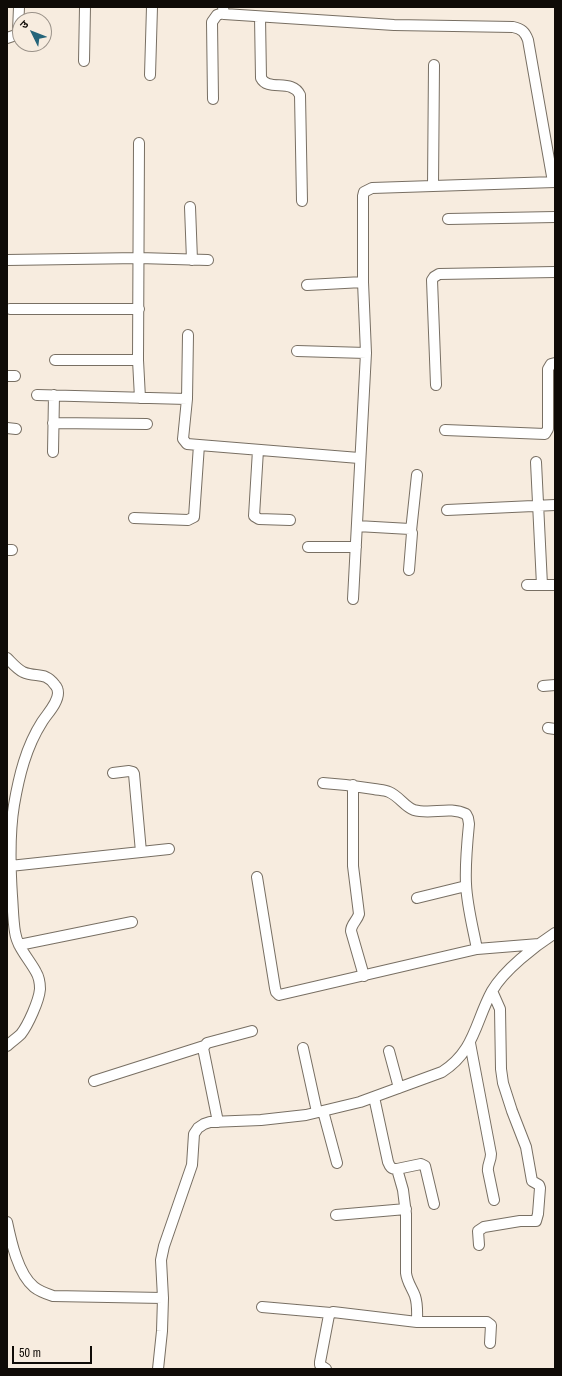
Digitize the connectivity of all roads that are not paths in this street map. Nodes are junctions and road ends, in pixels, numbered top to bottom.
1 (19, 7) edge
2 (85, 7) edge
3 (152, 7) edge
4 (223, 10) edge
5 (260, 17) junction
6 (7, 38) edge
7 (84, 61) dead end
8 (434, 65) dead end
9 (150, 75) dead end
10 (212, 99) dead end
11 (139, 142) dead end
12 (554, 182) edge
13 (433, 186) junction
14 (302, 201) dead end
15 (190, 207) dead end
16 (555, 217) edge
17 (448, 219) dead end
18 (139, 258) junction
19 (7, 260) edge
20 (192, 260) junction
21 (208, 260) dead end
22 (555, 272) edge
23 (363, 282) junction
24 (307, 285) dead end
25 (10, 309) dead end
26 (139, 309) junction
27 (188, 335) dead end
28 (297, 351) dead end
29 (366, 352) junction
30 (55, 360) dead end
31 (138, 360) junction
32 (555, 363) edge
33 (436, 385) dead end
34 (37, 395) dead end
35 (54, 395) junction
36 (140, 398) junction
37 (187, 399) junction
38 (53, 423) junction
39 (147, 424) dead end
40 (445, 430) dead end
41 (199, 445) junction
42 (258, 450) junction
43 (53, 452) dead end
44 (360, 458) junction
45 (536, 462) dead end
46 (417, 475) dead end
47 (555, 505) edge
48 (538, 506) junction
49 (447, 510) dead end
50 (134, 518) dead end
51 (290, 520) dead end
52 (356, 526) junction
53 (411, 531) junction
54 (308, 547) dead end
55 (356, 547) junction
56 (409, 570) dead end
57 (527, 585) dead end
58 (542, 585) junction
59 (555, 585) edge
60 (353, 599) dead end
61 (7, 658) edge
62 (555, 685) edge
63 (543, 686) dead end
64 (113, 773) dead end
65 (322, 783) dead end
66 (353, 785) junction
67 (169, 849) dead end
68 (141, 852) junction
69 (10, 866) junction
70 (257, 877) dead end
71 (466, 886) junction
72 (417, 898) dead end
73 (132, 922) dead end
74 (555, 933) edge
75 (539, 944) junction
76 (19, 945) junction
77 (477, 949) junction
78 (364, 976) junction
79 (492, 992) junction
80 (252, 1031) dead end
81 (470, 1043) junction
82 (7, 1046) edge
83 (204, 1046) junction
84 (303, 1048) dead end
85 (389, 1051) dead end
86 (94, 1082) dead end
87 (399, 1088) junction
88 (374, 1097) junction
89 (320, 1112) junction
90 (218, 1122) junction
91 (337, 1163) dead end
92 (397, 1169) junction
93 (494, 1200) dead end
94 (434, 1204) dead end
95 (406, 1209) junction
96 (336, 1215) dead end
97 (7, 1222) edge
98 (479, 1245) dead end
99 (163, 1298) junction
100 (262, 1307) dead end
101 (331, 1314) junction
102 (417, 1322) junction
103 (490, 1343) dead end
104 (158, 1369) edge
105 (326, 1369) edge

1 - 6 street
2 - 7 street
3 - 9 street
4 - 5 street
4 - 10 street
5 - 12 street
5 - 14 street
8 - 13 street
11 - 18 street
12 - 13 street
13 - 23 street
15 - 20 street
16 - 17 street
18 - 19 street
18 - 20 street
18 - 26 street
20 - 21 street
22 - 33 street
23 - 24 street
23 - 29 street
25 - 26 street
26 - 31 street
27 - 37 street
28 - 29 street
29 - 44 street
30 - 31 street
31 - 36 street
32 - 40 street
34 - 35 street
35 - 36 street
35 - 38 street
36 - 37 street
37 - 41 street
38 - 39 street
38 - 43 street
41 - 42 street
41 - 50 street
42 - 44 street
42 - 51 street
44 - 52 street
45 - 48 street
46 - 53 street
47 - 48 street
48 - 49 street
48 - 58 street
52 - 53 street
52 - 55 street
53 - 56 street
54 - 55 street
55 - 60 street
57 - 58 street
58 - 59 street
61 - 69 street
62 - 63 street
64 - 68 street
65 - 66 street
66 - 71 street
66 - 78 street
67 - 68 street
68 - 69 street
69 - 76 street
70 - 78 street
71 - 72 street
71 - 77 street
73 - 76 street
74 - 75 street
75 - 77 street
75 - 79 street
76 - 82 street
77 - 78 street
79 - 81 street
79 - 98 street
80 - 83 street
81 - 87 street
81 - 93 street
83 - 86 street
83 - 90 street
84 - 89 street
85 - 87 street
87 - 88 street
88 - 89 street
88 - 92 street
89 - 90 street
89 - 91 street
90 - 99 street
92 - 94 street
92 - 95 street
95 - 96 street
95 - 102 street
97 - 99 street
99 - 104 street
100 - 101 street
101 - 102 street
101 - 105 street
102 - 103 street

